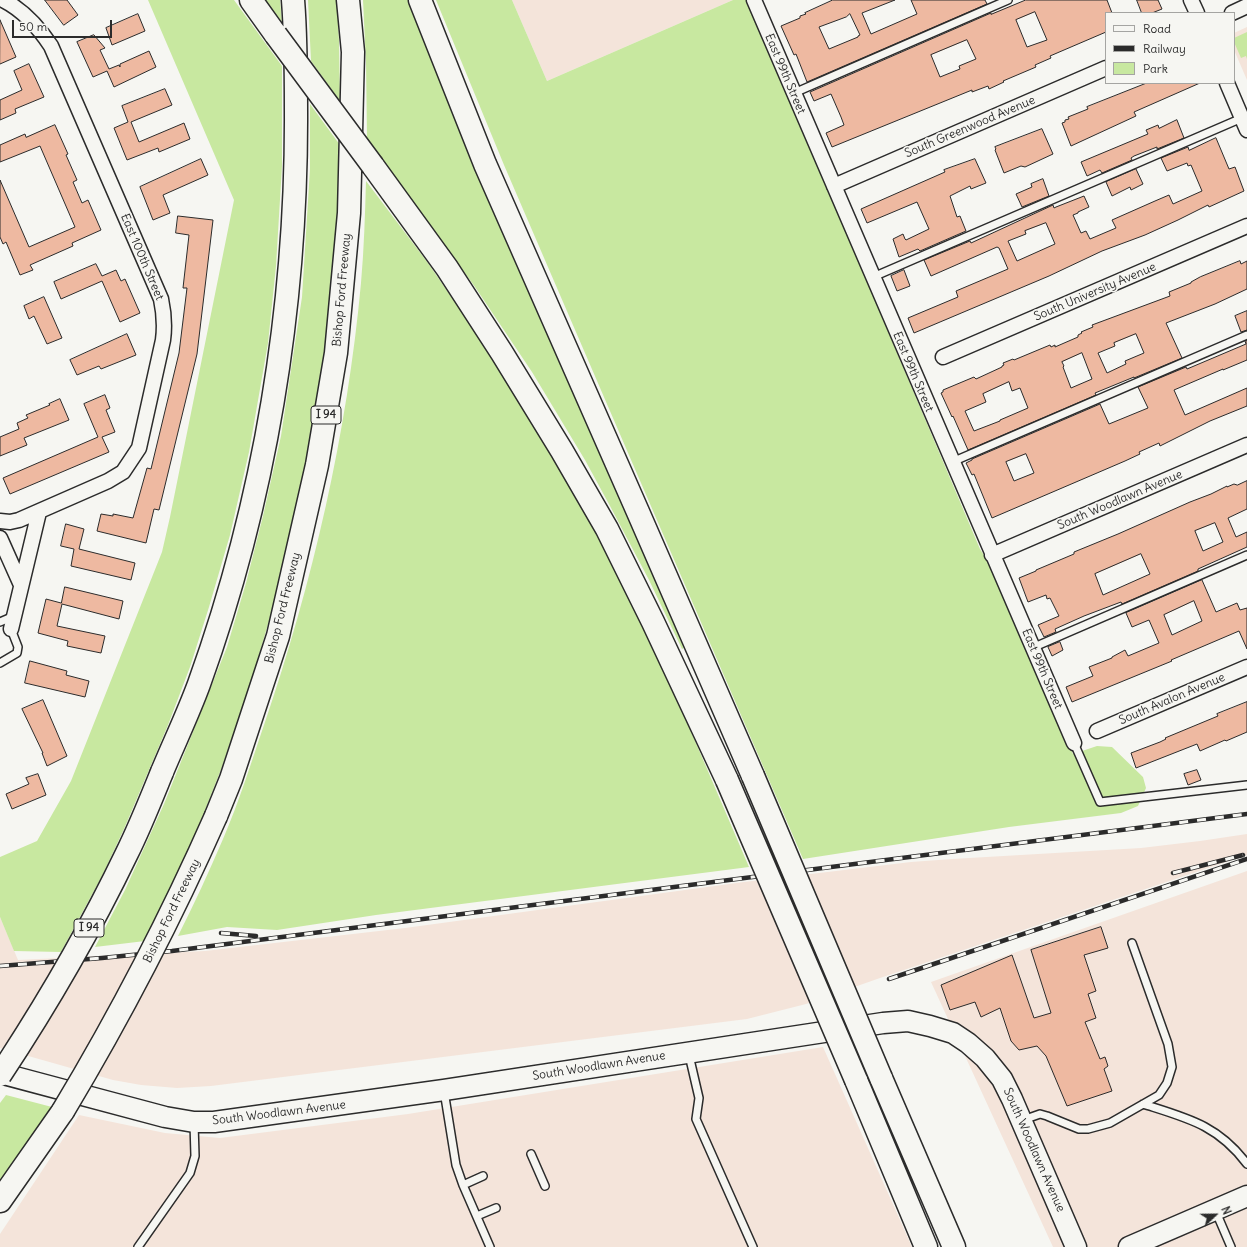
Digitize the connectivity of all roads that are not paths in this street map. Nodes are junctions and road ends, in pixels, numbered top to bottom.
1 (3, 0) edge
2 (251, 0) edge
3 (293, 0) edge
4 (348, 0) edge
5 (420, 0) edge
6 (755, 0) edge
7 (1008, 0) edge
8 (1191, 0) edge
9 (1247, 6) edge
10 (1197, 12) edge
11 (1234, 12) edge
12 (1105, 68) edge
13 (1227, 84) edge
14 (794, 93) junction
15 (1244, 124) edge
16 (834, 186) junction
17 (1247, 226) edge
18 (873, 277) junction
19 (1247, 335) edge
20 (943, 357) dead end
21 (1247, 445) edge
22 (952, 462) junction
23 (38, 512) junction
24 (0, 521) edge
25 (0, 538) edge
26 (992, 555) junction
27 (1247, 555) edge
28 (22, 585) junction
29 (8, 623) edge
30 (1032, 648) junction
31 (0, 663) edge
32 (1247, 667) edge
33 (1097, 731) dead end
34 (1074, 743) joint
35 (1247, 785) edge
36 (1132, 943) dead end
37 (688, 1053) junction
38 (0, 1074) edge
39 (444, 1090) junction
40 (1143, 1104) junction
41 (1022, 1120) junction
42 (194, 1122) junction
43 (531, 1154) dead end
44 (1247, 1164) edge
45 (482, 1176) dead end
46 (463, 1185) junction
47 (545, 1186) dead end
48 (1247, 1196) edge
49 (0, 1201) edge
50 (496, 1208) dead end
51 (1215, 1210) junction
52 (477, 1216) junction
53 (138, 1247) edge
54 (490, 1247) edge
55 (752, 1247) edge
56 (926, 1247) edge
57 (954, 1247) edge
58 (1076, 1247) edge
59 (1129, 1247) edge
60 (1231, 1247) edge

1 - 23 street, East 100th Street
2 - 56 highway, bridge
3 - 38 highway, I 94, bridge
4 - 49 highway, Bishop Ford Freeway / I 94, bridge
5 - 57 highway, bridge
6 - 14 street, East 99th Street
7 - 14 lane
8 - 10 street
9 - 11 street
12 - 16 street, South Greenwood Avenue
13 - 15 street
14 - 16 street, East 99th Street
15 - 18 lane
16 - 18 street, East 99th Street
17 - 20 street, South University Avenue
18 - 22 street, East 99th Street
19 - 22 lane
21 - 26 street, South Woodlawn Avenue
22 - 26 street, East 99th Street
23 - 24 street, East 100th Street
23 - 28 street
25 - 28 street
26 - 30 street, East 99th Street
27 - 30 lane
28 - 29 street
29 - 31 lane
30 - 34 street, East 99th Street
32 - 33 street, South Avalon Avenue
34 - 35 lane
36 - 40 lane
37 - 39 street, South Woodlawn Avenue
37 - 41 street, South Woodlawn Avenue
37 - 55 lane
38 - 42 street, South Woodlawn Avenue
39 - 42 street, South Woodlawn Avenue
39 - 46 lane
40 - 41 lane
40 - 44 lane
41 - 58 street, South Woodlawn Avenue
42 - 53 lane
43 - 47 lane
45 - 46 lane
46 - 52 lane
48 - 51 street
50 - 52 lane
51 - 59 street
51 - 60 lane
52 - 54 lane

